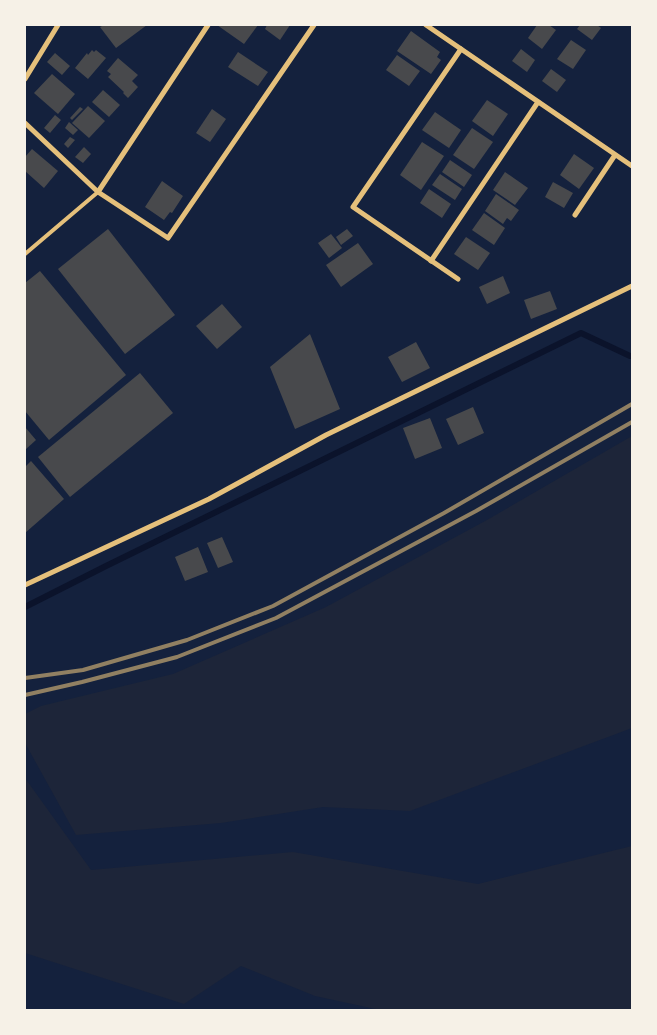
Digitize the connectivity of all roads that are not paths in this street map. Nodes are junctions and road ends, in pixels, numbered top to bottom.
1 (58, 25) edge
2 (208, 25) edge
3 (314, 25) edge
4 (426, 25) edge
5 (461, 49) junction
6 (25, 79) edge
7 (538, 102) junction
8 (25, 123) edge
9 (615, 155) junction
10 (632, 166) edge
11 (98, 192) junction
12 (575, 215) dead end
13 (25, 254) edge
14 (431, 261) junction
15 (458, 278) dead end
16 (632, 286) edge
17 (25, 585) edge

1 - 6 street
2 - 11 street
3 - 11 street
4 - 5 street
5 - 7 street
5 - 14 street
7 - 9 street
7 - 14 street
8 - 11 street
9 - 10 street
9 - 12 street
11 - 13 lane
14 - 15 street
16 - 17 street

